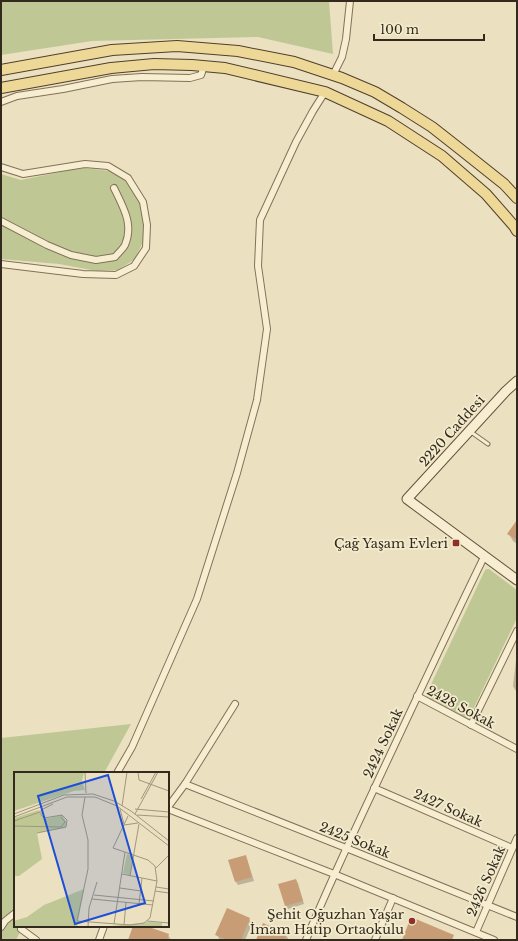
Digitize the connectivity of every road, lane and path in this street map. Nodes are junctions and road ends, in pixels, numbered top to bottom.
1 (350, 1) edge
2 (204, 66) junction
3 (1, 70) edge
4 (333, 75) junction
5 (1, 88) edge
6 (325, 92) junction
7 (1, 102) edge
8 (1, 168) edge
9 (114, 188) dead end
10 (517, 198) edge
11 (1, 221) edge
12 (517, 231) edge
13 (1, 264) edge
14 (517, 381) edge
15 (470, 431) junction
16 (488, 444) dead end
17 (484, 557) junction
18 (517, 580) edge
19 (517, 631) edge
20 (417, 696) junction
21 (235, 704) dead end
22 (471, 725) junction
23 (517, 749) edge
24 (118, 772) edge
25 (185, 784) junction
26 (374, 788) junction
27 (169, 807) edge
28 (169, 808) edge
29 (517, 838) edge
30 (346, 848) junction
31 (512, 848) junction
32 (334, 874) junction
33 (393, 898) junction
34 (487, 905) junction
35 (14, 914) edge
36 (517, 917) edge
37 (1, 927) edge
38 (22, 927) edge
39 (104, 927) edge
40 (476, 932) junction
41 (36, 940) edge
42 (99, 940) edge
43 (306, 940) edge
44 (375, 940) edge
45 (494, 940) edge

1 - 4 street
2 - 5 main road
2 - 6 main road
2 - 7 street
3 - 4 main road
4 - 10 main road
6 - 12 main road
6 - 24 street
8 - 13 street
9 - 11 street
14 - 15 street, 2220 Caddesi
15 - 16 lane
15 - 17 street, 2220 Caddesi
17 - 18 street
17 - 20 street, 2424 Sokak
19 - 22 street
20 - 22 street, 2428 Sokak
20 - 26 street, 2424 Sokak
21 - 25 street
22 - 23 street, 2428 Sokak
25 - 27 street
25 - 30 street, 2425 Sokak
26 - 30 street, 2424 Sokak
26 - 31 street, 2427 Sokak
28 - 32 street
29 - 31 street, 2426 Sokak
30 - 32 street, 2424 Sokak
30 - 34 street, 2425 Sokak
31 - 34 street, 2426 Sokak
32 - 33 street
32 - 43 street, 2424 Sokak
33 - 40 street
33 - 44 street
34 - 36 street, 2425 Sokak
34 - 40 street, 2426 Sokak
35 - 37 street
38 - 41 street
39 - 42 street
40 - 45 street

